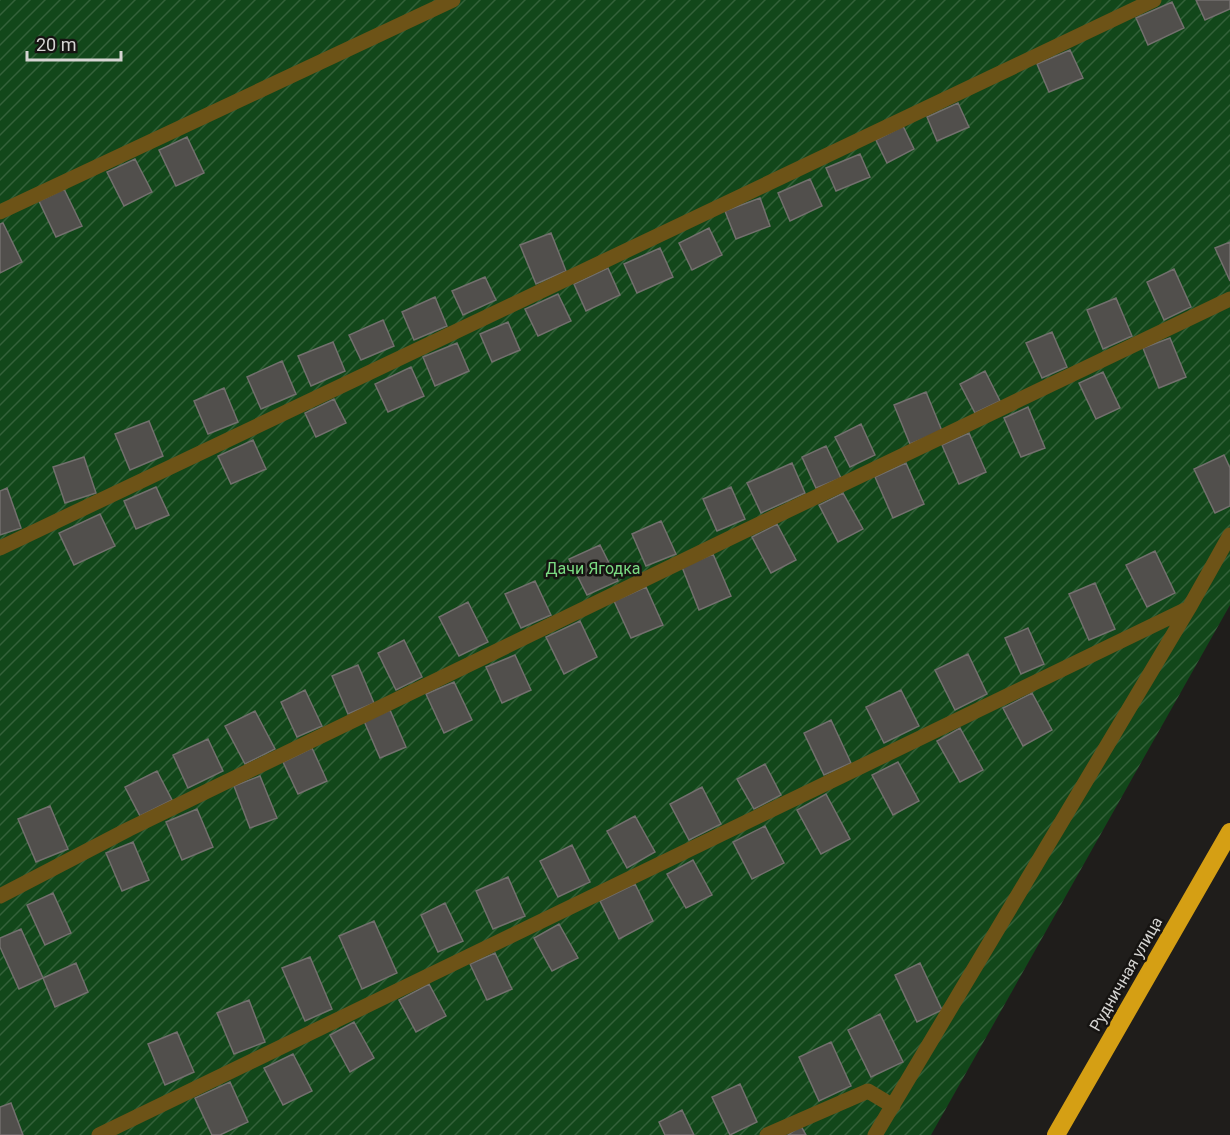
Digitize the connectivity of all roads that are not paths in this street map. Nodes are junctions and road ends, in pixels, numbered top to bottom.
1 (453, 0) edge
2 (1154, 0) edge
3 (0, 212) edge
4 (1230, 299) edge
5 (1230, 535) edge
6 (0, 548) edge
7 (1189, 608) junction
8 (1230, 832) edge
9 (0, 896) edge
10 (892, 1106) junction
11 (99, 1135) edge
12 (767, 1135) edge
13 (875, 1135) edge
14 (1056, 1135) edge

1 - 3 lane
2 - 6 lane
4 - 9 lane
5 - 7 lane
7 - 10 lane
7 - 11 lane
8 - 14 highway, Рудничная улица
10 - 12 lane
10 - 13 lane

